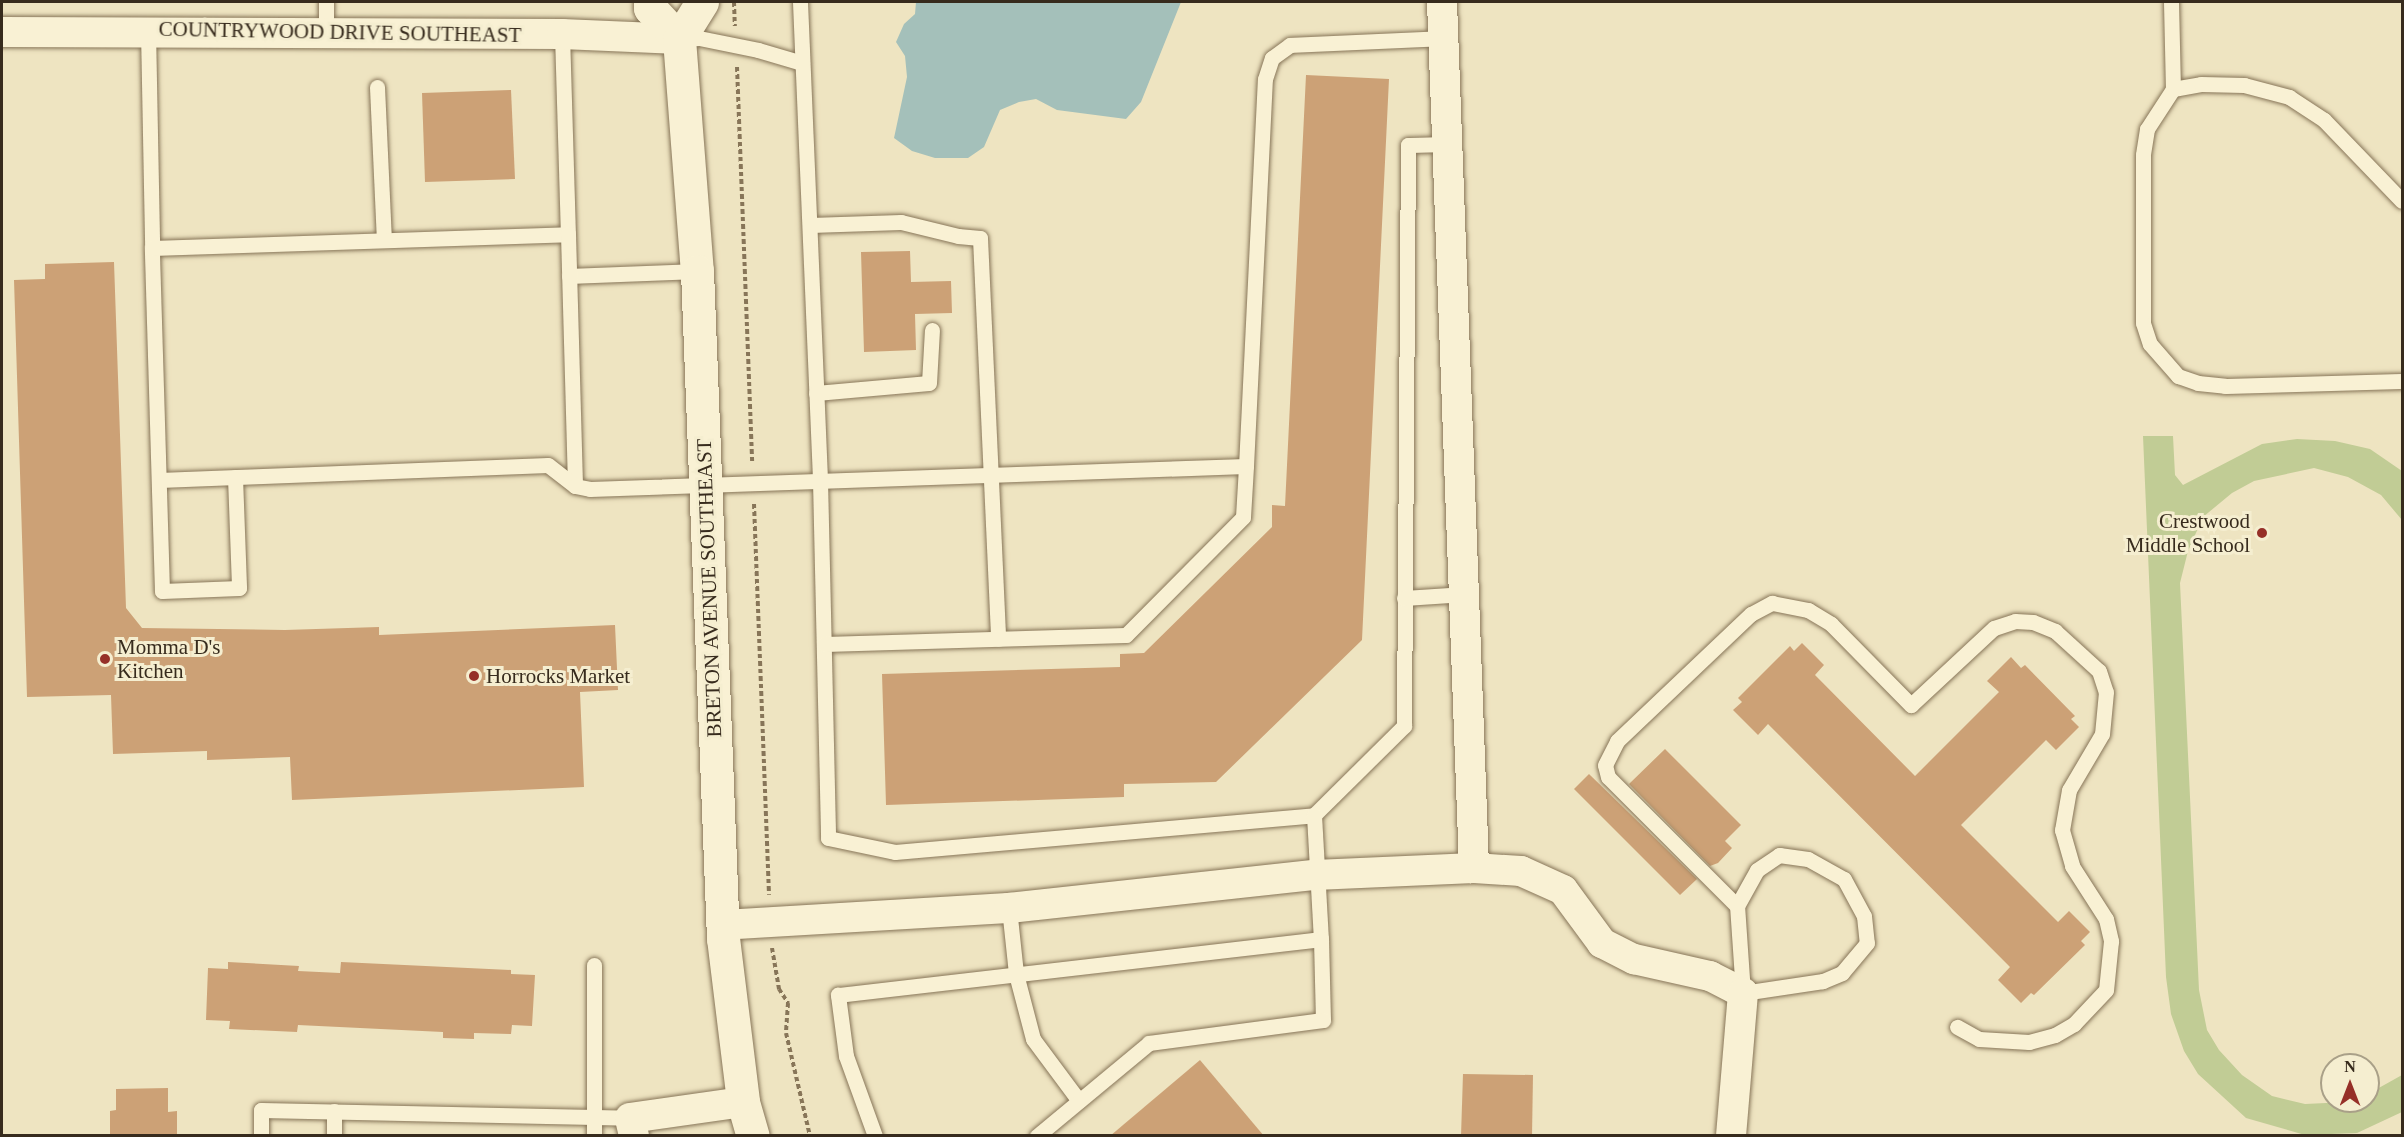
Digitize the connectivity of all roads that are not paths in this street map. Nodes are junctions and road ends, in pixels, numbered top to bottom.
1 (326, 2) edge
2 (650, 2) edge
3 (702, 2) edge
4 (800, 2) edge
5 (1442, 2) edge
6 (2171, 2) edge
7 (148, 30) junction
8 (2, 32) edge
9 (326, 32) junction
10 (562, 34) junction
11 (1444, 38) junction
12 (679, 39) junction
13 (802, 63) junction
14 (377, 87) dead end
15 (2173, 89) junction
16 (1448, 144) junction
17 (2403, 201) edge
18 (810, 225) junction
19 (568, 234) junction
20 (384, 240) junction
21 (152, 248) junction
22 (696, 271) junction
23 (569, 276) junction
24 (932, 330) dead end
25 (2403, 381) edge
26 (816, 393) junction
27 (1246, 466) junction
28 (991, 475) junction
29 (235, 477) junction
30 (159, 480) junction
31 (820, 480) junction
32 (705, 484) junction
33 (575, 486) junction
34 (1465, 594) junction
35 (1404, 598) junction
36 (998, 639) junction
37 (824, 644) junction
38 (1314, 815) junction
39 (1474, 868) junction
40 (1315, 875) junction
41 (1737, 906) junction
42 (1009, 908) junction
43 (722, 925) junction
44 (1322, 939) junction
45 (594, 965) dead end
46 (1016, 974) junction
47 (1743, 993) junction
48 (1957, 1027) dead end
49 (1079, 1101) junction
50 (743, 1102) junction
51 (334, 1111) junction
52 (593, 1115) junction
53 (632, 1127) edge
54 (261, 1136) edge
55 (334, 1136) edge
56 (594, 1136) edge
57 (753, 1136) edge
58 (875, 1136) edge
59 (1037, 1136) edge
60 (1731, 1136) edge

1 - 9 lane
2 - 12 main road
3 - 12 main road
4 - 13 lane
5 - 11 street
6 - 15 lane
7 - 8 street, COUNTRYWOOD DRIVE SOUTHEAST
7 - 9 street, COUNTRYWOOD DRIVE SOUTHEAST
7 - 21 lane
9 - 10 street, COUNTRYWOOD DRIVE SOUTHEAST
10 - 12 street, COUNTRYWOOD DRIVE SOUTHEAST
10 - 19 lane
11 - 16 street
11 - 27 lane
12 - 13 lane
12 - 22 main road, BRETON AVENUE SOUTHEAST
13 - 18 lane
14 - 20 lane
15 - 17 lane
15 - 25 lane
16 - 34 street
16 - 35 lane
18 - 26 lane
18 - 28 lane
19 - 20 lane
19 - 23 lane
20 - 21 lane
21 - 30 lane
22 - 23 lane
22 - 32 main road, BRETON AVENUE SOUTHEAST
23 - 33 lane
24 - 26 lane
26 - 31 lane
27 - 28 lane
27 - 36 lane
28 - 31 lane
28 - 36 lane
29 - 30 lane
29 - 30 lane
29 - 33 lane
31 - 32 lane
31 - 37 lane
32 - 33 lane
32 - 43 main road, BRETON AVENUE SOUTHEAST
34 - 35 lane
34 - 39 street
35 - 38 lane
36 - 37 lane
37 - 38 lane
38 - 40 lane
39 - 40 street
39 - 47 street
40 - 42 street
40 - 44 lane
41 - 47 lane
41 - 47 lane
41 - 48 lane
42 - 43 street
42 - 46 lane
43 - 50 main road, BRETON AVENUE SOUTHEAST
44 - 46 lane
44 - 49 lane
45 - 52 lane
46 - 49 lane
46 - 58 lane
47 - 60 street
49 - 59 lane
50 - 53 street
50 - 57 main road, BRETON AVENUE SOUTHEAST
51 - 52 lane
51 - 54 lane
51 - 55 lane
52 - 53 lane
52 - 56 lane

